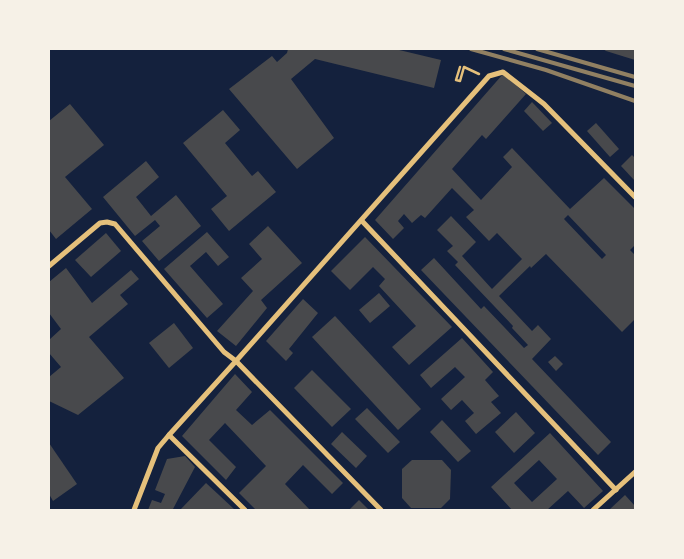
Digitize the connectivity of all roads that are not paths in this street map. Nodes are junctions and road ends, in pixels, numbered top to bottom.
1 (635, 197) edge
2 (362, 221) junction
3 (49, 266) edge
4 (236, 361) junction
5 (169, 434) junction
6 (635, 472) edge
7 (616, 490) junction
8 (134, 510) edge
9 (245, 510) edge
10 (382, 510) edge
11 (593, 510) edge

1 - 2 street
2 - 4 street
2 - 7 street
3 - 4 street
4 - 5 street
4 - 10 street
5 - 8 street
5 - 9 street
6 - 7 street
7 - 11 street

